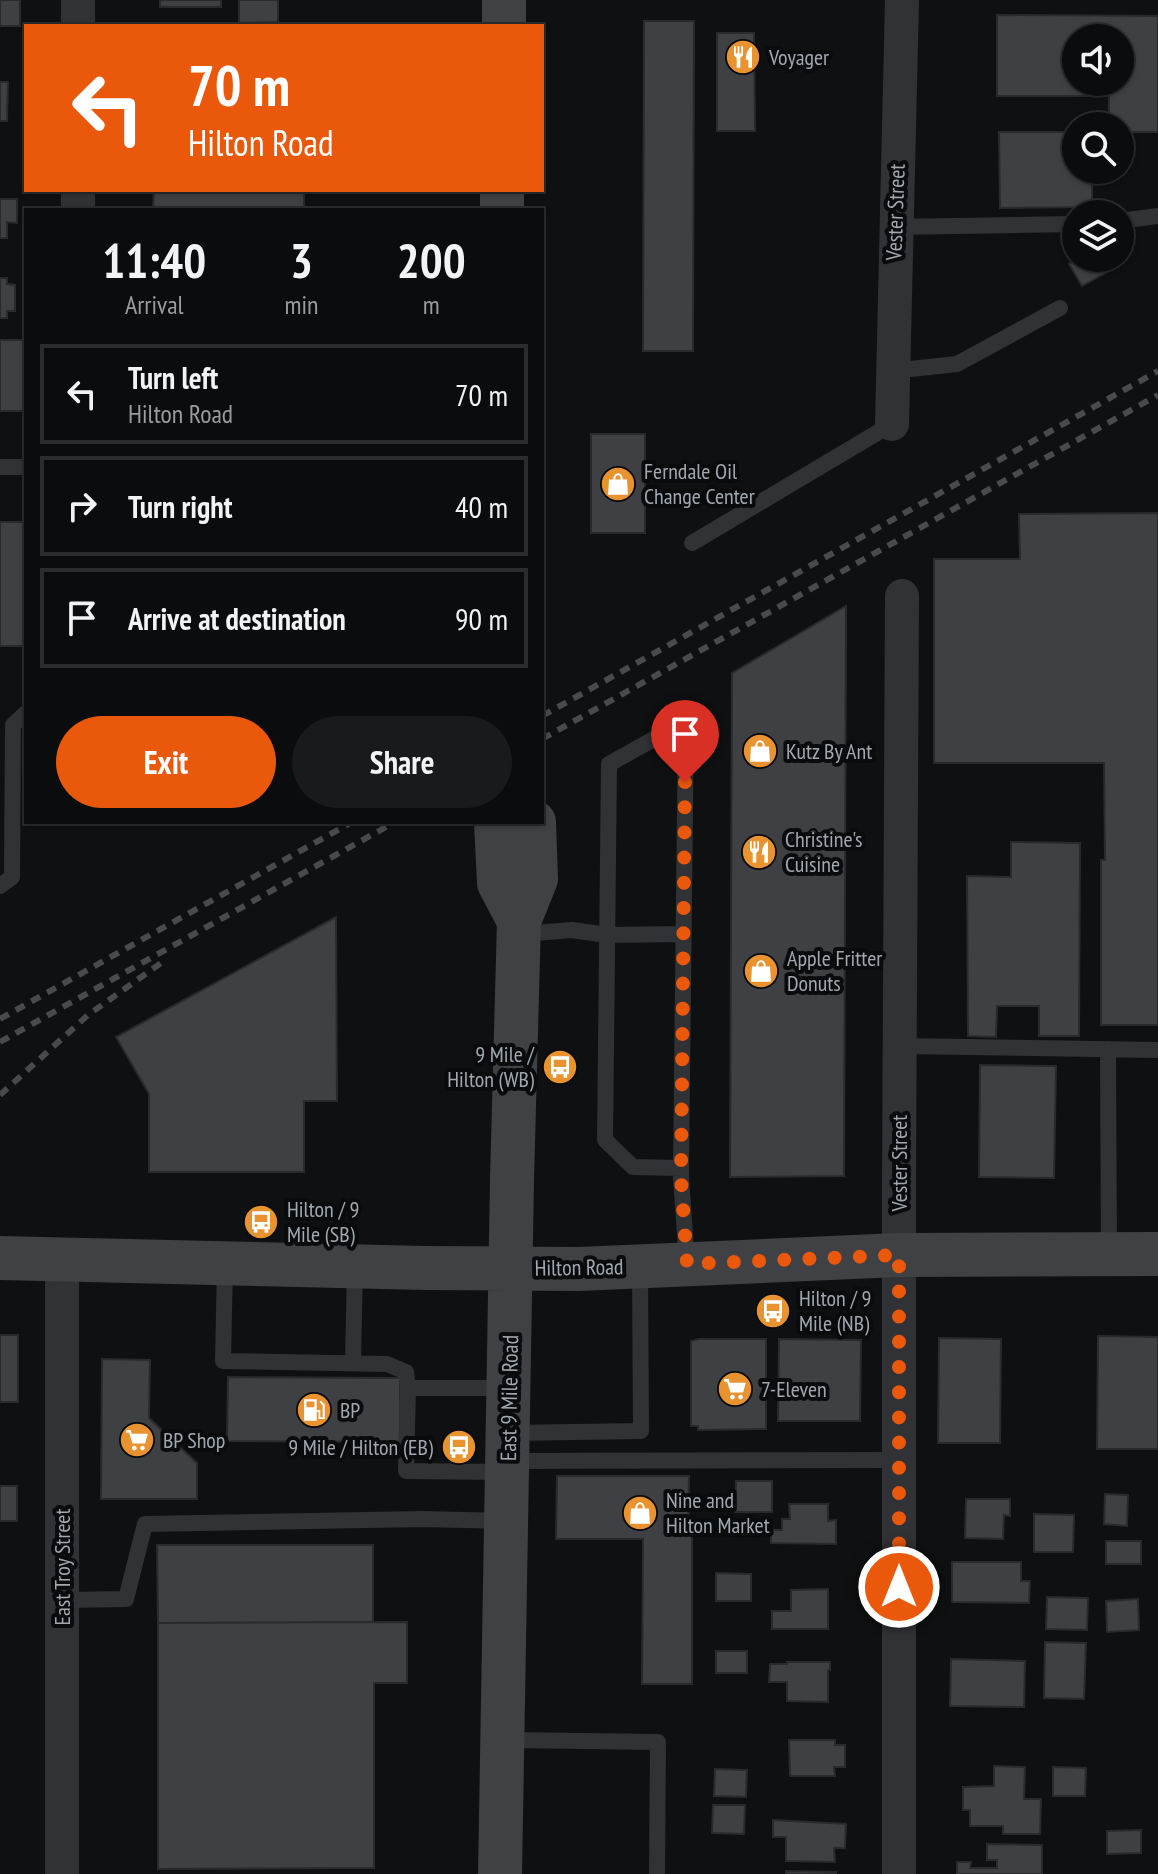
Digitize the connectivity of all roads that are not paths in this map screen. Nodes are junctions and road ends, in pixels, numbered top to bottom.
1 (78, 0) edge
2 (504, 0) edge
3 (902, 0) edge
4 (78, 24) edge
5 (504, 24) edge
6 (1158, 216) edge
7 (1134, 219) edge
8 (1062, 224) edge
9 (894, 227) junction
10 (1060, 308) dead end
11 (892, 371) junction
12 (892, 424) joint
13 (0, 467) edge
14 (24, 467) edge
15 (692, 543) dead end
16 (902, 596) dead end
17 (24, 715) edge
18 (496, 824) edge
19 (534, 824) edge
20 (0, 886) edge
21 (519, 928) junction
22 (683, 934) junction
23 (607, 935) junction
24 (900, 1046) junction
25 (1108, 1049) junction
26 (1158, 1050) edge
27 (681, 1168) junction
28 (1158, 1254) edge
29 (899, 1255) junction
30 (1109, 1255) junction
31 (0, 1258) edge
32 (62, 1260) junction
33 (225, 1263) junction
34 (687, 1264) junction
35 (355, 1266) junction
36 (640, 1266) junction
37 (511, 1268) junction
38 (353, 1363) junction
39 (408, 1388) junction
40 (509, 1388) junction
41 (508, 1456) junction
42 (899, 1460) junction
43 (507, 1521) junction
44 (62, 1600) junction
45 (503, 1740) junction
46 (62, 1874) edge
47 (500, 1874) edge
48 (657, 1874) edge
49 (899, 1874) edge

1 - 4 street
2 - 5 main road
3 - 9 street, Vester Street
6 - 7 lane
8 - 9 lane
9 - 11 street, Vester Street
10 - 11 lane
11 - 12 street, Vester Street
12 - 15 lane
13 - 14 lane
16 - 24 street, Vester Street
17 - 20 lane
18 - 21 main road, East 9 Mile Road
19 - 21 main road, East 9 Mile Road
21 - 23 lane
21 - 37 main road, East 9 Mile Road
22 - 23 lane
22 - 23 lane
22 - 27 lane
23 - 27 lane
24 - 25 lane
24 - 29 street, Vester Street
25 - 26 lane
25 - 30 lane
27 - 34 lane
28 - 30 main road, Hilton Road
29 - 30 main road, Hilton Road
29 - 34 main road, Hilton Road
29 - 42 street, Vester Street
31 - 32 main road, Hilton Road
32 - 33 main road, Hilton Road
32 - 44 street, East Troy Street
33 - 35 main road, Hilton Road
33 - 38 lane
34 - 36 main road, Hilton Road
35 - 37 main road, Hilton Road
35 - 38 lane
36 - 37 main road, Hilton Road
36 - 41 lane
37 - 40 main road, East 9 Mile Road
38 - 39 lane
39 - 40 lane
39 - 41 lane
40 - 41 main road, East 9 Mile Road
41 - 42 lane
41 - 43 main road, East 9 Mile Road
42 - 49 street, Vester Street
43 - 44 lane
43 - 45 main road, East 9 Mile Road
44 - 46 street, East Troy Street
45 - 47 main road, East 9 Mile Road
45 - 48 lane

